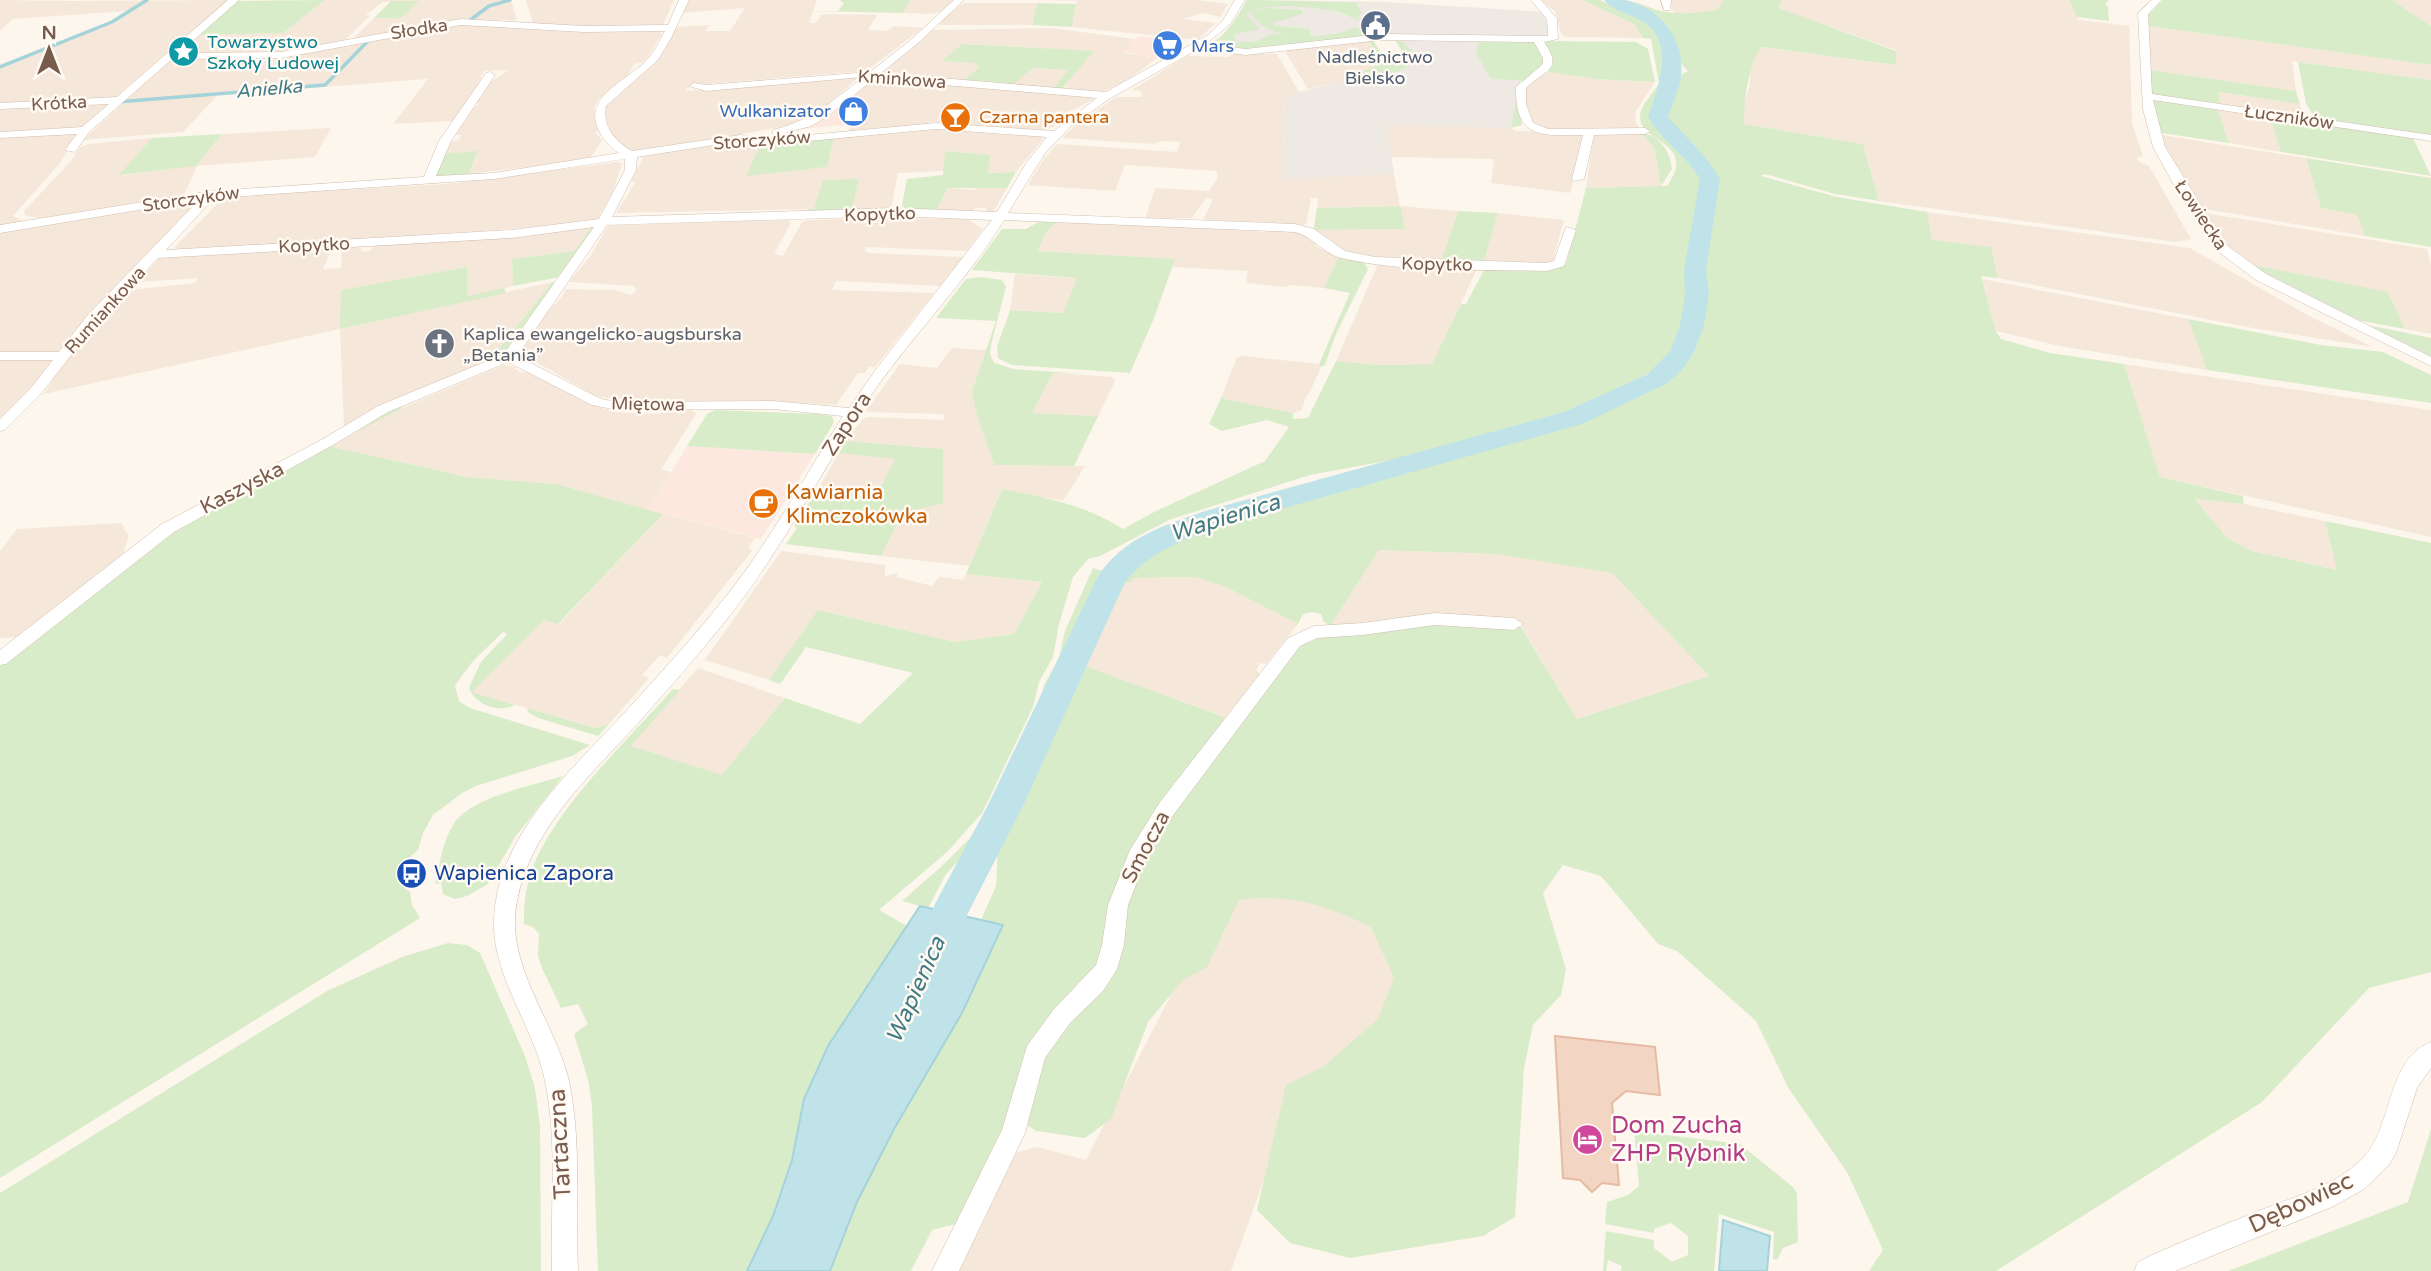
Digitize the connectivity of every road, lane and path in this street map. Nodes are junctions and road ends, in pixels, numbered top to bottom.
1 (234, 0) edge
2 (684, 0) edge
3 (959, 0) edge
4 (1240, 0) edge
5 (1536, 0) edge
6 (2157, 0) edge
7 (669, 28) junction
8 (1537, 39) junction
9 (1195, 46) junction
10 (170, 56) junction
11 (491, 75) dead end
12 (869, 75) junction
13 (694, 86) dead end
14 (1110, 96) junction
15 (2147, 96) junction
16 (118, 100) junction
17 (0, 106) edge
18 (85, 130) junction
19 (1645, 131) dead end
20 (1587, 132) junction
21 (1056, 134) junction
22 (0, 135) edge
23 (740, 138) junction
24 (2431, 138) edge
25 (610, 141) junction
26 (71, 150) dead end
27 (631, 155) junction
28 (596, 161) junction
29 (1578, 179) dead end
30 (428, 181) junction
31 (211, 195) junction
32 (1000, 218) junction
33 (604, 222) junction
34 (0, 229) edge
35 (1570, 230) dead end
36 (155, 254) junction
37 (0, 356) edge
38 (62, 356) junction
39 (509, 357) junction
40 (2431, 362) edge
41 (853, 413) junction
42 (0, 427) edge
43 (1514, 624) dead end
44 (0, 659) edge
45 (506, 901) joint
46 (2431, 1053) edge
47 (565, 1271) edge
48 (945, 1271) edge
49 (2147, 1271) edge

1 - 10 street
2 - 7 street
3 - 12 street
4 - 9 street, Zapora
5 - 8 street
6 - 15 street, Łowiecka
7 - 10 street, Słodka
7 - 25 street
8 - 9 street
8 - 20 street
9 - 14 street, Zapora
10 - 16 street
11 - 30 street
12 - 13 street, Kminkowa
12 - 14 street, Kminkowa
12 - 23 street
14 - 21 street, Zapora
15 - 24 street, Łuczników
15 - 40 street, Łowiecka
16 - 17 street, Krótka
16 - 18 street
18 - 22 street
18 - 26 street
19 - 20 street
20 - 29 street
21 - 23 street, Storczyków
21 - 32 street, Zapora
23 - 27 street, Storczyków
25 - 27 street
25 - 28 street
27 - 28 street, Storczyków
27 - 33 street
28 - 30 street, Storczyków
30 - 31 street, Storczyków
31 - 34 street, Storczyków
31 - 36 street, Rumiankowa
32 - 33 street, Kopytko
32 - 35 street, Kopytko
32 - 41 street, Zapora
33 - 36 street, Kopytko
33 - 39 street
36 - 38 street, Rumiankowa
37 - 38 street
38 - 42 street, Rumiankowa
39 - 41 street, Miętowa
39 - 44 street, Kaszyska
41 - 45 street, Zapora
43 - 48 street, Smocza
45 - 47 street, Tartaczna
46 - 49 street, Dębowiec

